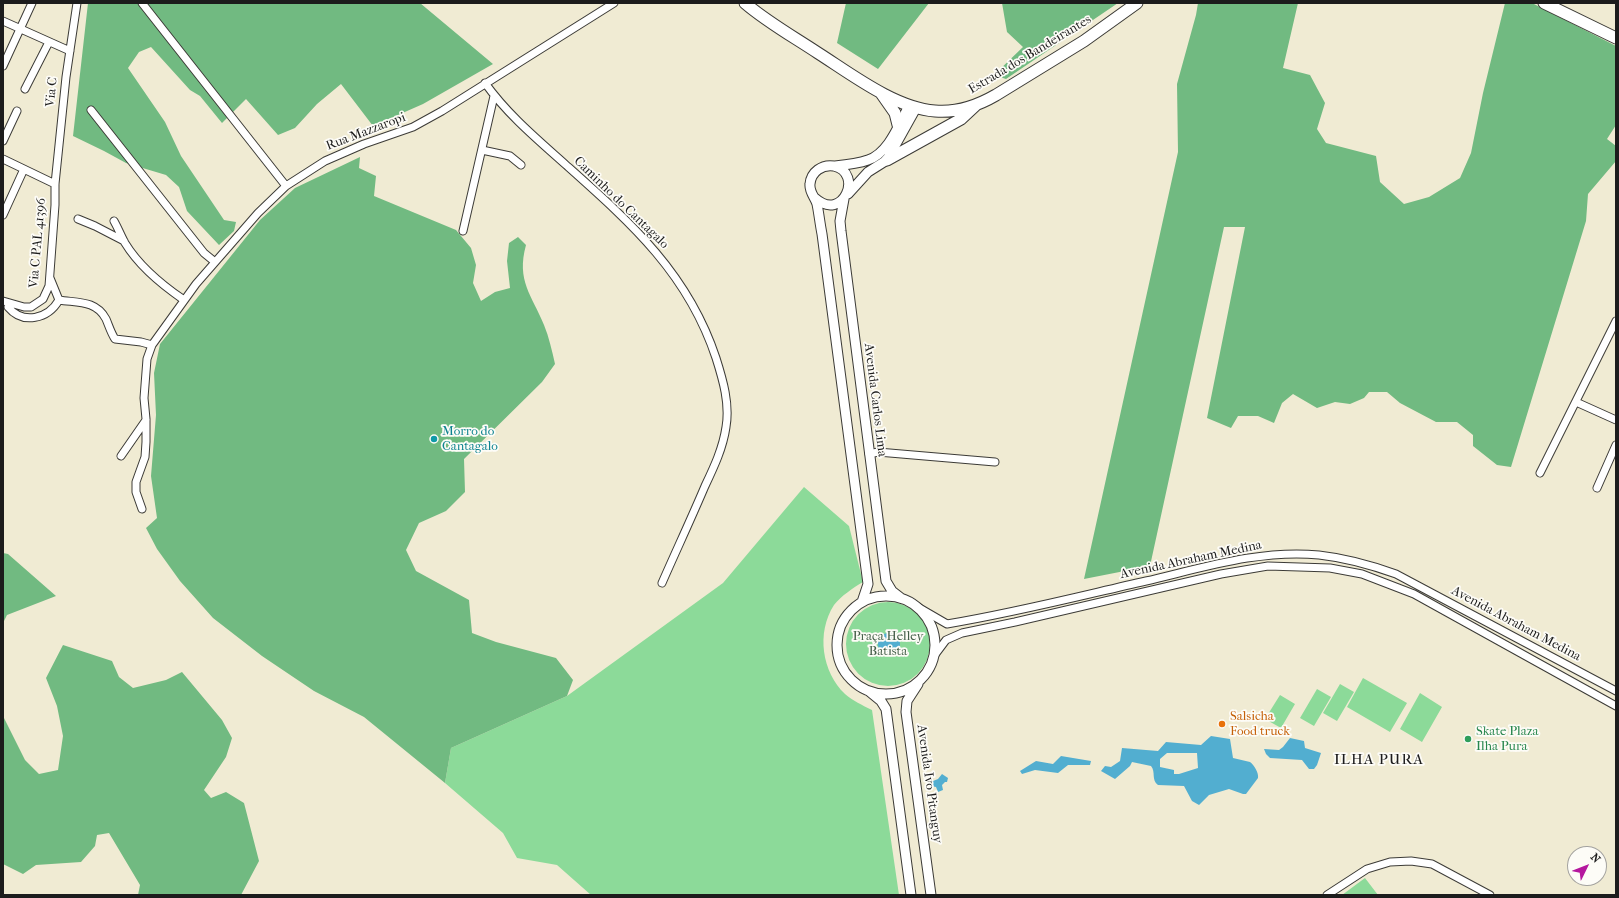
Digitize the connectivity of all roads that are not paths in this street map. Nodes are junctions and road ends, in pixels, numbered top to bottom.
1 (32, 3) edge
2 (77, 3) edge
3 (142, 3) edge
4 (614, 3) edge
5 (745, 3) edge
6 (1137, 3) edge
7 (1544, 3) edge
8 (3, 21) edge
9 (20, 28) junction
10 (1616, 38) edge
11 (49, 42) junction
12 (70, 51) junction
13 (3, 66) edge
14 (485, 83) junction
15 (25, 89) dead end
16 (880, 91) junction
17 (494, 96) junction
18 (976, 105) junction
19 (912, 107) junction
20 (91, 110) dead end
21 (17, 111) dead end
22 (898, 126) junction
23 (3, 141) edge
24 (482, 150) junction
25 (3, 159) edge
26 (886, 160) junction
27 (521, 164) dead end
28 (834, 166) junction
29 (24, 169) junction
30 (55, 184) junction
31 (286, 186) junction
32 (846, 196) junction
33 (815, 198) junction
34 (3, 215) edge
35 (78, 219) dead end
36 (114, 221) dead end
37 (463, 231) dead end
38 (124, 241) junction
39 (215, 262) junction
40 (50, 278) junction
41 (59, 300) junction
42 (184, 300) junction
43 (6, 302) edge
44 (1616, 321) edge
45 (152, 345) junction
46 (1576, 402) junction
47 (146, 419) junction
48 (1616, 420) edge
49 (1616, 445) edge
50 (869, 454) junction
51 (121, 456) dead end
52 (994, 462) dead end
53 (1540, 473) dead end
54 (1597, 488) dead end
55 (142, 509) dead end
56 (662, 583) dead end
57 (901, 598) junction
58 (862, 602) junction
59 (916, 606) junction
60 (1468, 612) junction
61 (1481, 619) junction
62 (1462, 621) junction
63 (1476, 628) junction
64 (934, 656) junction
65 (921, 679) junction
66 (868, 690) junction
67 (1616, 691) edge
68 (1616, 706) edge
69 (911, 895) edge
70 (931, 895) edge
71 (1327, 895) edge
72 (1490, 895) edge

1 - 9 street
2 - 12 street, Via C
3 - 31 street
4 - 14 street, Rua Mazzaropi
5 - 16 main road, Estrada dos Bandeirantes
6 - 18 main road, Estrada dos Bandeirantes
7 - 10 main road
8 - 9 street
9 - 11 street
9 - 13 street
11 - 12 street
11 - 15 street
12 - 30 street, Via C
14 - 17 street, Caminho do Cantagalo
14 - 31 street, Rua Mazzaropi
16 - 19 main road, Estrada dos Bandeirantes
16 - 22 main road
17 - 24 street
17 - 56 street, Caminho do Cantagalo
18 - 19 main road, Estrada dos Bandeirantes
18 - 26 main road
19 - 22 street
19 - 26 street
20 - 39 street
21 - 23 street
22 - 28 street
24 - 27 street
24 - 37 street
25 - 29 street
26 - 32 street
28 - 32 street, Avenida Carlos Lima
28 - 33 street
29 - 30 street
29 - 34 street
30 - 40 street, Via C PAL 41396
31 - 39 street, Rua Mazzaropi
32 - 33 street
32 - 50 street, Avenida Carlos Lima
33 - 58 street
35 - 38 street
36 - 38 street
38 - 42 street
39 - 42 street, Rua Mazzaropi
40 - 41 street
40 - 43 street, Via C PAL 41396
41 - 43 street
41 - 45 street
42 - 45 street, Rua Mazzaropi
44 - 46 street
45 - 47 street, Rua Mazzaropi
46 - 48 street
46 - 53 street
47 - 51 street
47 - 55 street, Rua Mazzaropi
49 - 54 street
50 - 52 street
50 - 57 street, Avenida Carlos Lima
57 - 58 street
57 - 59 street
58 - 66 street
59 - 60 street, Avenida Abraham Medina
59 - 64 street
60 - 61 street, Avenida Abraham Medina
60 - 62 street
61 - 63 street
61 - 67 street, Avenida Abraham Medina
62 - 63 street, Avenida Abraham Medina
62 - 64 street, Avenida Abraham Medina
63 - 68 street, Avenida Abraham Medina
64 - 65 street
65 - 66 street
65 - 70 street, Avenida Ivo Pitanguy
66 - 69 street
71 - 72 street

